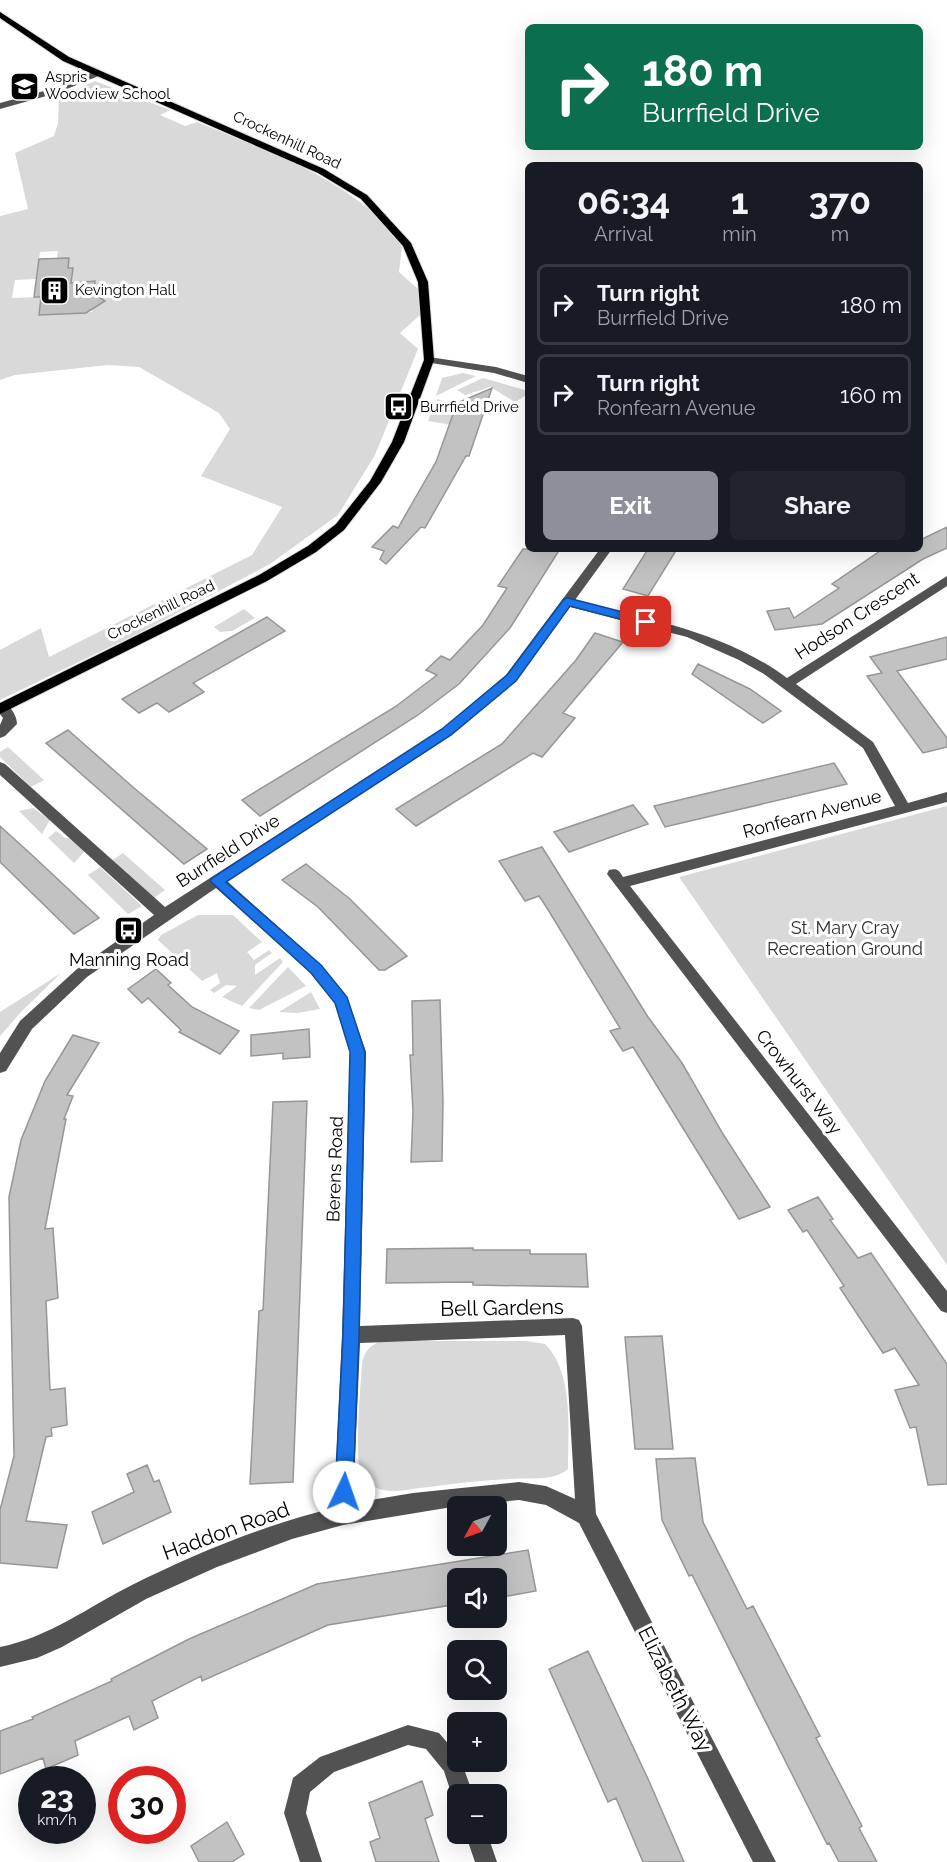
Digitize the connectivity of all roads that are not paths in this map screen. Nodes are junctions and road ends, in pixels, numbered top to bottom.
1 (0, 14) edge
2 (98, 73) junction
3 (0, 106) edge
4 (429, 360) junction
5 (525, 379) edge
6 (604, 552) edge
7 (947, 579) edge
8 (568, 602) junction
9 (788, 683) junction
10 (2, 708) edge
11 (0, 733) edge
12 (0, 767) edge
13 (947, 797) edge
14 (904, 809) junction
15 (617, 878) joint
16 (217, 881) junction
17 (165, 915) junction
18 (0, 1066) edge
19 (947, 1305) edge
20 (351, 1335) junction
21 (343, 1515) junction
22 (586, 1516) junction
23 (0, 1657) edge
24 (459, 1784) edge
25 (480, 1844) edge
26 (310, 1862) edge
27 (486, 1862) edge
28 (765, 1862) edge

1 - 2 main road, Crockenhill Road
2 - 3 street
2 - 4 main road, Crockenhill Road
4 - 5 street
4 - 10 main road, Crockenhill Road
6 - 8 street, Burrfield Drive
7 - 9 street, Hodson Crescent
8 - 9 street, Ronfearn Avenue
8 - 16 street, Burrfield Drive
9 - 14 street, Ronfearn Avenue
10 - 11 street
12 - 17 street
13 - 14 street
14 - 15 street, Ronfearn Avenue
15 - 19 street, Crowhurst Way
16 - 17 street, Burrfield Drive
16 - 20 street, Berens Road
17 - 18 street, Burrfield Drive
20 - 21 street, Berens Road
20 - 22 street, Bell Gardens
21 - 22 street, Haddon Road
21 - 23 street, Haddon Road
22 - 28 street, Elizabeth Way
24 - 26 street
25 - 27 street

